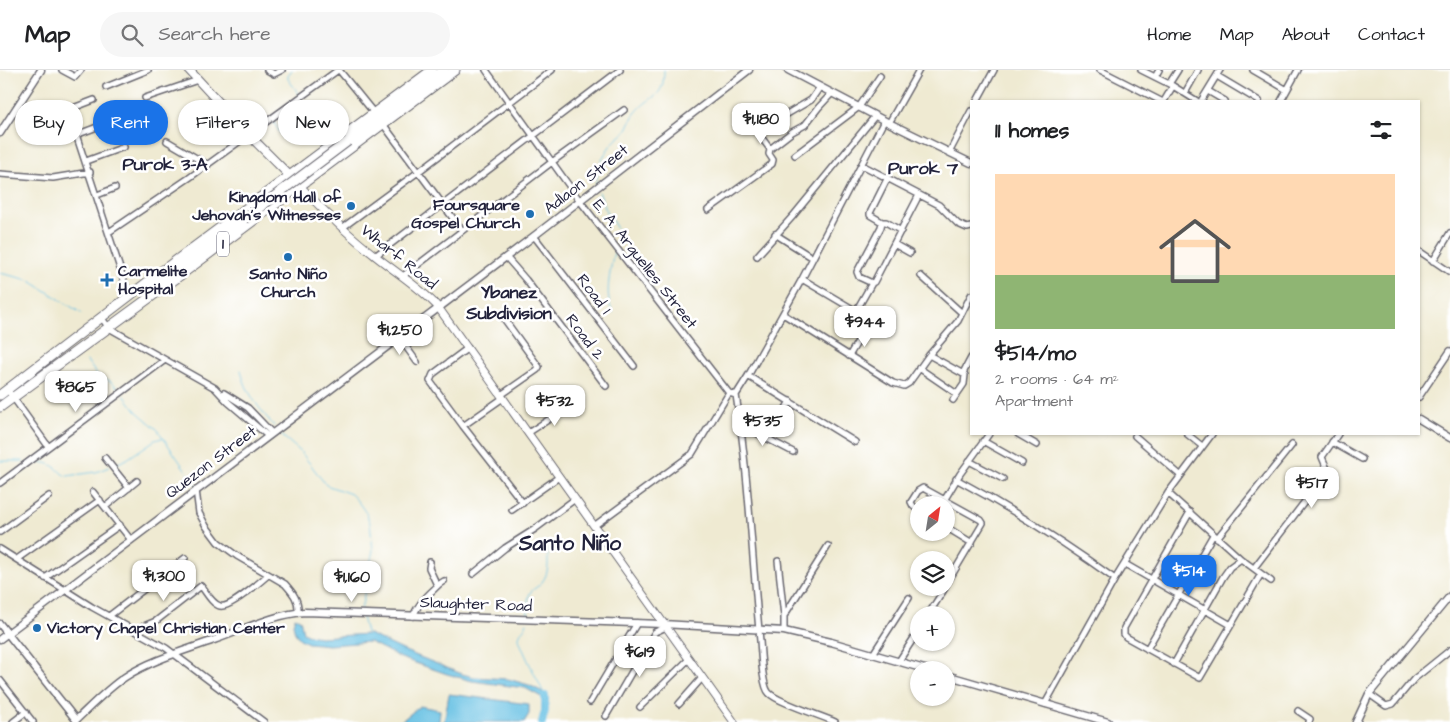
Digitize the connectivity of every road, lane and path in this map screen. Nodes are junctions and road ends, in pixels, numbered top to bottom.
1 (41, 70) edge
2 (62, 70) edge
3 (81, 70) edge
4 (148, 70) edge
5 (189, 70) edge
6 (267, 70) edge
7 (282, 70) edge
8 (338, 70) edge
9 (432, 70) edge
10 (444, 70) edge
11 (455, 70) edge
12 (486, 70) edge
13 (552, 70) edge
14 (620, 70) edge
15 (749, 70) edge
16 (788, 70) edge
17 (919, 70) edge
18 (994, 70) edge
19 (1100, 70) edge
20 (1141, 70) edge
21 (1158, 70) edge
22 (1178, 70) edge
23 (1198, 70) edge
24 (1220, 70) edge
25 (1253, 70) edge
26 (1298, 70) edge
27 (880, 76) dead end
28 (1217, 76) junction
29 (1154, 77) junction
30 (198, 80) junction
31 (1171, 85) junction
32 (106, 87) dead end
33 (820, 87) junction
34 (1287, 90) junction
35 (1208, 91) junction
36 (832, 93) junction
37 (1185, 93) junction
38 (145, 98) dead end
39 (216, 100) edge
40 (978, 100) edge
41 (1161, 100) edge
42 (1164, 100) edge
43 (1197, 100) edge
44 (1200, 100) edge
45 (1223, 100) edge
46 (1257, 100) edge
47 (1282, 100) edge
48 (510, 102) junction
49 (859, 107) junction
50 (624, 110) dead end
51 (374, 113) junction
52 (970, 113) edge
53 (875, 116) junction
54 (268, 121) edge
55 (887, 122) junction
56 (383, 124) junction
57 (0, 133) edge
58 (533, 135) junction
59 (168, 142) edge
60 (80, 145) edge
61 (235, 145) edge
62 (258, 145) edge
63 (124, 147) dead end
64 (770, 149) junction
65 (950, 151) junction
66 (794, 154) dead end
67 (86, 161) junction
68 (970, 161) edge
69 (552, 162) junction
70 (208, 165) junction
71 (862, 166) junction
72 (90, 172) junction
73 (418, 172) junction
74 (0, 174) edge
75 (289, 176) junction
76 (887, 179) junction
77 (300, 186) junction
78 (115, 188) dead end
79 (97, 195) junction
80 (919, 195) junction
81 (580, 201) junction
82 (442, 204) junction
83 (708, 210) dead end
84 (882, 222) junction
85 (970, 227) edge
86 (342, 228) junction
87 (462, 230) junction
88 (901, 231) junction
89 (109, 232) junction
90 (1450, 233) edge
91 (775, 234) junction
92 (534, 236) junction
93 (894, 244) junction
94 (1420, 252) edge
95 (910, 253) dead end
96 (374, 256) junction
97 (758, 256) dead end
98 (506, 257) junction
99 (813, 258) junction
100 (1433, 261) junction
101 (1449, 270) edge
102 (403, 276) junction
103 (921, 276) dead end
104 (802, 279) junction
105 (161, 280) junction
106 (872, 283) junction
107 (133, 293) junction
108 (970, 297) edge
109 (145, 301) junction
110 (438, 308) junction
111 (962, 313) junction
112 (783, 314) junction
113 (502, 316) dead end
114 (101, 317) junction
115 (109, 328) junction
116 (864, 330) dead end
117 (399, 337) junction
118 (468, 348) junction
119 (1450, 351) edge
120 (929, 355) junction
121 (850, 356) junction
122 (165, 360) junction
123 (970, 360) edge
124 (417, 362) dead end
125 (634, 366) dead end
126 (919, 368) junction
127 (963, 373) junction
128 (748, 376) junction
129 (606, 386) dead end
130 (4, 392) edge
131 (224, 393) dead end
132 (729, 393) junction
133 (736, 394) junction
134 (957, 394) junction
135 (502, 396) junction
136 (1420, 396) edge
137 (13, 397) junction
138 (953, 400) dead end
139 (790, 401) junction
140 (571, 404) dead end
141 (0, 407) edge
142 (1420, 420) edge
143 (741, 425) junction
144 (463, 426) junction
145 (528, 433) junction
146 (270, 434) junction
147 (988, 435) edge
148 (1020, 435) edge
149 (1188, 435) edge
150 (1211, 435) edge
151 (1337, 435) edge
152 (1135, 436) dead end
153 (1450, 438) edge
154 (769, 439) junction
155 (983, 441) junction
156 (855, 442) dead end
157 (1332, 442) junction
158 (1037, 445) dead end
159 (1292, 445) dead end
160 (48, 446) junction
161 (1202, 446) junction
162 (793, 452) dead end
163 (105, 458) dead end
164 (1362, 459) dead end
165 (969, 460) junction
166 (1022, 464) dead end
167 (1180, 475) junction
168 (559, 477) junction
169 (956, 479) junction
170 (1003, 479) dead end
171 (138, 481) dead end
172 (0, 483) edge
173 (129, 488) junction
174 (196, 490) junction
175 (93, 492) dead end
176 (1168, 493) junction
177 (49, 496) dead end
178 (915, 496) edge
179 (939, 496) edge
180 (946, 496) edge
181 (575, 499) junction
182 (100, 500) junction
183 (523, 503) junction
184 (955, 505) edge
185 (105, 507) junction
186 (512, 510) dead end
187 (1190, 512) junction
188 (120, 525) junction
189 (594, 526) junction
190 (0, 532) edge
191 (955, 533) edge
192 (1215, 537) junction
193 (131, 540) junction
194 (972, 543) junction
195 (828, 546) dead end
196 (0, 549) edge
197 (185, 558) dead end
198 (1242, 559) junction
199 (17, 560) junction
200 (778, 561) dead end
201 (430, 562) dead end
202 (1125, 564) junction
203 (1254, 568) junction
204 (955, 571) edge
205 (473, 574) dead end
206 (1261, 574) junction
207 (268, 575) junction
208 (46, 578) junction
209 (1115, 579) junction
210 (1152, 579) junction
211 (444, 581) dead end
212 (1270, 581) dead end
213 (437, 585) junction
214 (65, 590) junction
215 (1178, 595) junction
216 (1450, 596) edge
217 (909, 598) dead end
218 (1204, 610) junction
219 (298, 612) junction
220 (109, 616) junction
221 (413, 616) junction
222 (784, 616) junction
223 (637, 623) junction
224 (0, 624) edge
225 (1231, 625) junction
226 (664, 626) junction
227 (134, 630) junction
228 (758, 630) junction
229 (784, 631) junction
230 (8, 634) junction
231 (0, 639) edge
232 (910, 644) edge
233 (1147, 649) junction
234 (1450, 650) edge
235 (873, 654) junction
236 (175, 655) junction
237 (689, 659) junction
238 (899, 662) junction
239 (1174, 664) junction
240 (910, 665) edge
241 (702, 678) junction
242 (955, 678) edge
243 (1, 684) edge
244 (1369, 694) junction
245 (590, 702) dead end
246 (679, 704) dead end
247 (1045, 704) junction
248 (640, 707) dead end
249 (1298, 711) dead end
250 (26, 712) junction
251 (606, 716) dead end
252 (75, 721) edge
253 (12, 722) edge
254 (33, 722) edge
255 (264, 722) edge
256 (734, 722) edge
257 (835, 722) edge
258 (1108, 722) edge
259 (1309, 722) edge
260 (1356, 722) edge

1 - 57 street
2 - 3 street
4 - 32 street
5 - 30 main road
6 - 7 street
8 - 51 street
8 - 54 street
9 - 51 highway, 1
10 - 105 highway, 1, bridge
11 - 56 highway, 1
12 - 48 street, E. A. Arguelles Street
13 - 48 street
14 - 58 street
15 - 81 street, Adlaon Street
16 - 33 street
17 - 55 street
18 - 40 street
19 - 41 street
20 - 29 street
21 - 29 street
22 - 31 street
23 - 37 street
24 - 28 street
25 - 34 street
26 - 34 street
27 - 49 street
28 - 35 street
28 - 46 street
29 - 31 street
30 - 38 street
30 - 39 main road
31 - 37 street
31 - 42 street
33 - 36 street
33 - 64 street
34 - 47 street
35 - 44 street
35 - 45 street
36 - 49 street
36 - 64 street
37 - 43 street
48 - 58 street, E. A. Arguelles Street
48 - 73 street
49 - 53 street
49 - 66 street
50 - 69 street
51 - 75 highway, 1
52 - 65 street
53 - 55 street
53 - 91 street
55 - 65 street
55 - 71 street
56 - 73 street
56 - 77 highway, 1
58 - 69 street, E. A. Arguelles Street
58 - 82 street
59 - 70 street
60 - 67 street
61 - 70 street
62 - 75 main road
63 - 67 street
64 - 83 street
65 - 68 street
67 - 72 street
69 - 81 street, E. A. Arguelles Street
69 - 87 street
70 - 89 street
71 - 76 street
71 - 99 street
72 - 74 street
72 - 79 street
73 - 82 street
73 - 86 street
75 - 77 main road
75 - 107 highway, 1
76 - 80 street
76 - 84 street
77 - 86 main road, Wharf Road
77 - 109 highway, 1
78 - 79 street
79 - 89 street
80 - 85 street
80 - 88 street
81 - 92 street, Adlaon Street
81 - 132 street, E. A. Arguelles Street
82 - 87 street
82 - 96 street
84 - 88 street
84 - 106 street
86 - 96 main road, Wharf Road
87 - 102 street
88 - 93 street
89 - 107 street
90 - 100 street
91 - 97 street
91 - 99 street
92 - 98 street, Adlaon Street
92 - 125 street, Road 1
93 - 95 street
93 - 106 street
94 - 100 street
96 - 102 main road, Wharf Road
98 - 110 street, Adlaon Street
98 - 129 street, Road 2
99 - 104 street
100 - 101 street
102 - 110 main road, Wharf Road
103 - 111 street
104 - 106 street
104 - 112 street
105 - 107 highway, 1
105 - 109 highway, 1
107 - 114 highway, 1
108 - 111 street
109 - 115 highway, 1
110 - 117 street, Quezon Street
110 - 118 main road, Wharf Road
111 - 120 street
112 - 121 street
112 - 128 street
113 - 135 street
114 - 115 street
114 - 130 highway, 1
115 - 122 street
115 - 137 highway, 1
116 - 121 street
117 - 124 street
117 - 146 street, Quezon Street
118 - 135 main road, Wharf Road
118 - 144 street
119 - 136 street
120 - 126 street
120 - 127 street
121 - 126 street
122 - 146 street
122 - 160 street
123 - 127 street
126 - 134 street
127 - 134 street
128 - 133 street
128 - 139 street
130 - 137 street
131 - 146 street
132 - 133 street
132 - 189 street
133 - 143 street
134 - 138 street
135 - 144 street
135 - 145 main road, Wharf Road
137 - 141 highway, 1
137 - 160 street
139 - 154 street
139 - 156 street
140 - 145 street
142 - 153 street
143 - 154 street
143 - 228 street
144 - 183 street
145 - 168 main road, Wharf Road
146 - 174 street, Quezon Street
147 - 155 street
148 - 158 street
149 - 161 street
150 - 161 street
151 - 157 street
152 - 167 street
154 - 162 street
155 - 165 street
155 - 166 street
157 - 164 street
157 - 203 street
159 - 192 street
160 - 172 street
161 - 167 street
163 - 173 street
165 - 169 street
165 - 170 street
167 - 176 street
168 - 181 main road, Wharf Road
168 - 183 street
169 - 180 street
169 - 209 street
171 - 173 street
173 - 185 street
174 - 193 street, Quezon Street
174 - 207 street
175 - 182 street
176 - 187 street
176 - 202 street
177 - 190 street
178 - 179 street
181 - 189 main road, Wharf Road
181 - 205 street
182 - 185 street
182 - 199 street
183 - 186 street
184 - 194 street
185 - 188 street
187 - 192 street
187 - 210 street
188 - 193 street
188 - 208 street
189 - 226 main road, Wharf Road
191 - 194 street
192 - 198 street
192 - 215 street
193 - 214 street, Quezon Street
194 - 204 street
195 - 222 street
196 - 199 street
197 - 220 street
198 - 203 street
198 - 218 street
199 - 208 street
200 - 222 street
201 - 213 street
202 - 209 street
202 - 210 street
203 - 206 street
206 - 212 street
206 - 225 street
207 - 219 street
207 - 227 street
208 - 214 street
209 - 247 street
210 - 215 street
210 - 233 street
211 - 213 street
213 - 221 street
214 - 220 street
214 - 230 street, Quezon Street
215 - 218 street
215 - 233 street
216 - 244 street
217 - 235 street
218 - 225 street
218 - 239 street
219 - 221 street, Slaughter Road
219 - 236 street, Slaughter Road
220 - 227 street
221 - 223 street, Slaughter Road
222 - 229 street
223 - 226 street, Slaughter Road
223 - 245 street
224 - 230 street
225 - 239 street
226 - 228 street, Slaughter Road
226 - 237 main road, Wharf Road
226 - 251 street
227 - 236 street
228 - 229 street, Slaughter Road
228 - 257 street
229 - 235 street, Slaughter Road
230 - 231 street, Quezon Street
230 - 252 street
232 - 238 street
233 - 239 street
234 - 244 street
235 - 238 street, Slaughter Road
236 - 252 street, Slaughter Road
236 - 255 street
237 - 241 main road, Wharf Road
237 - 248 street
238 - 240 street, Slaughter Road
241 - 246 street
241 - 256 main road, Wharf Road
242 - 247 street
243 - 250 street
244 - 260 street
247 - 258 street
249 - 259 street
250 - 253 street
250 - 254 street

